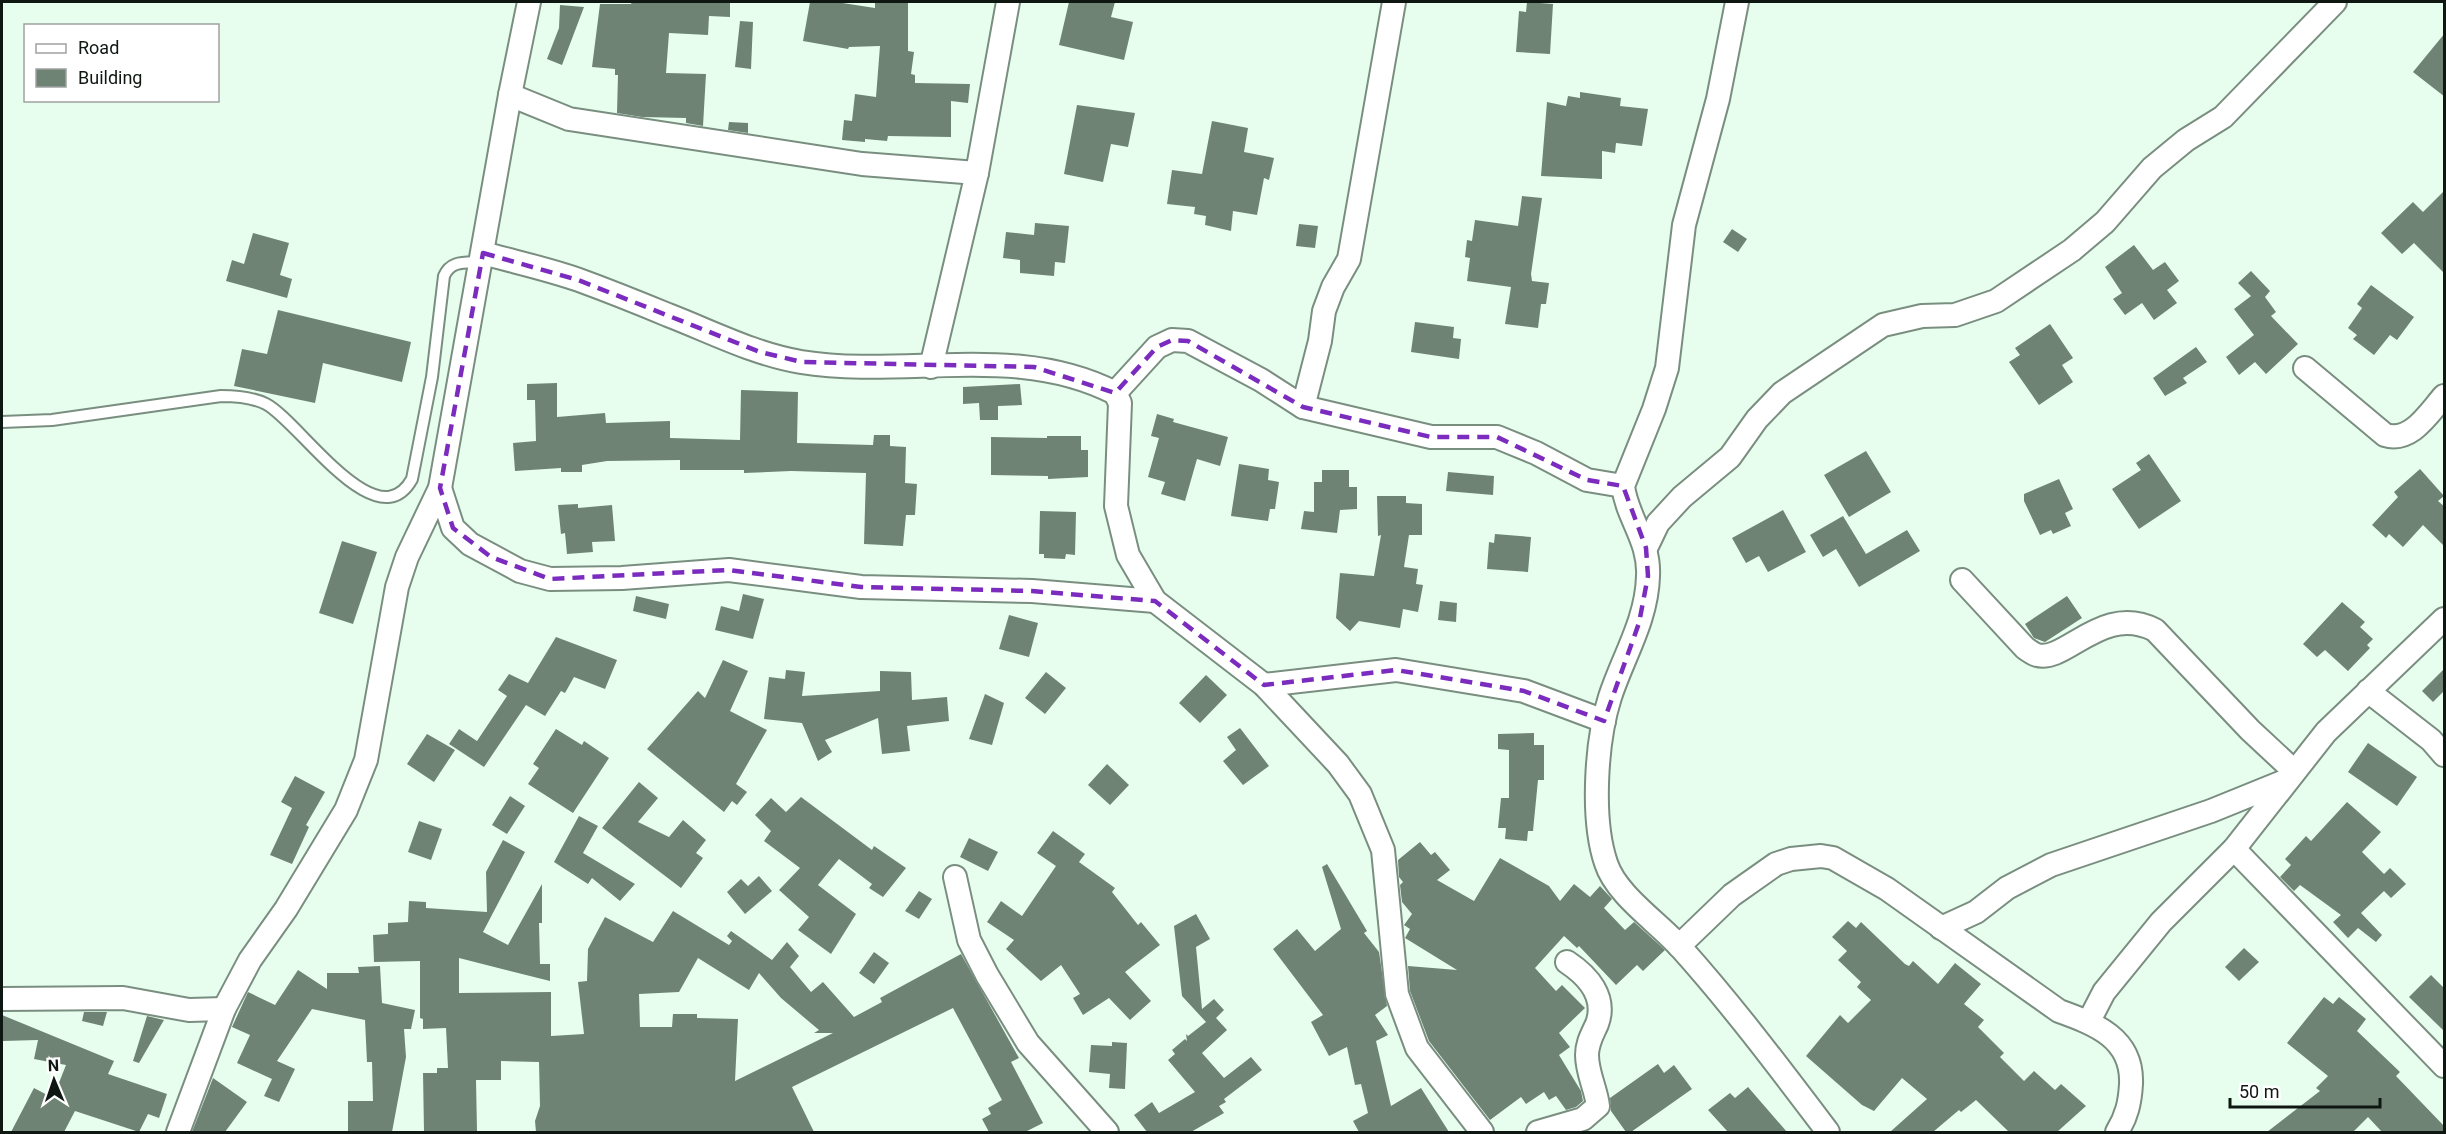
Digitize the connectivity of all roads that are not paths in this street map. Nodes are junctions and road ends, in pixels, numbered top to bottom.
1 (529, 2) edge
2 (1008, 2) edge
3 (1394, 2) edge
4 (1737, 2) edge
5 (2336, 2) edge
6 (510, 95) junction
7 (976, 173) junction
8 (482, 258) junction
9 (931, 367) junction
10 (2305, 368) dead end
11 (1115, 393) junction
12 (2445, 396) edge
13 (1303, 407) junction
14 (2, 422) edge
15 (1623, 486) junction
16 (440, 488) junction
17 (1646, 548) junction
18 (1962, 580) dead end
19 (1155, 601) junction
20 (2445, 619) edge
21 (1264, 685) junction
22 (2368, 691) junction
23 (1604, 721) junction
24 (2445, 755) edge
25 (2290, 776) junction
26 (2234, 849) junction
27 (955, 877) dead end
28 (1941, 928) junction
29 (1679, 946) junction
30 (1567, 962) dead end
31 (2, 999) edge
32 (224, 1009) junction
33 (2089, 1022) junction
34 (2445, 1066) edge
35 (178, 1132) edge
36 (1107, 1132) edge
37 (1482, 1132) edge
38 (1539, 1132) edge
39 (1828, 1132) edge
40 (2117, 1132) edge

1 - 6 street
2 - 7 street
3 - 13 street
4 - 15 street
5 - 17 street
6 - 7 street
6 - 8 street
7 - 9 street
8 - 9 street
8 - 14 lane
8 - 16 street
9 - 11 street
10 - 12 street
11 - 13 street
11 - 19 street
13 - 15 street
15 - 17 street
16 - 19 street
16 - 32 street
17 - 23 street
18 - 25 street
19 - 21 street
20 - 22 street
21 - 23 street
21 - 37 street
22 - 24 street
22 - 25 street
23 - 29 street
25 - 26 street
25 - 28 street
26 - 33 street
26 - 34 street
27 - 36 street
28 - 29 street
28 - 33 street
29 - 39 street
30 - 38 street
31 - 32 street
32 - 35 street
33 - 40 street

